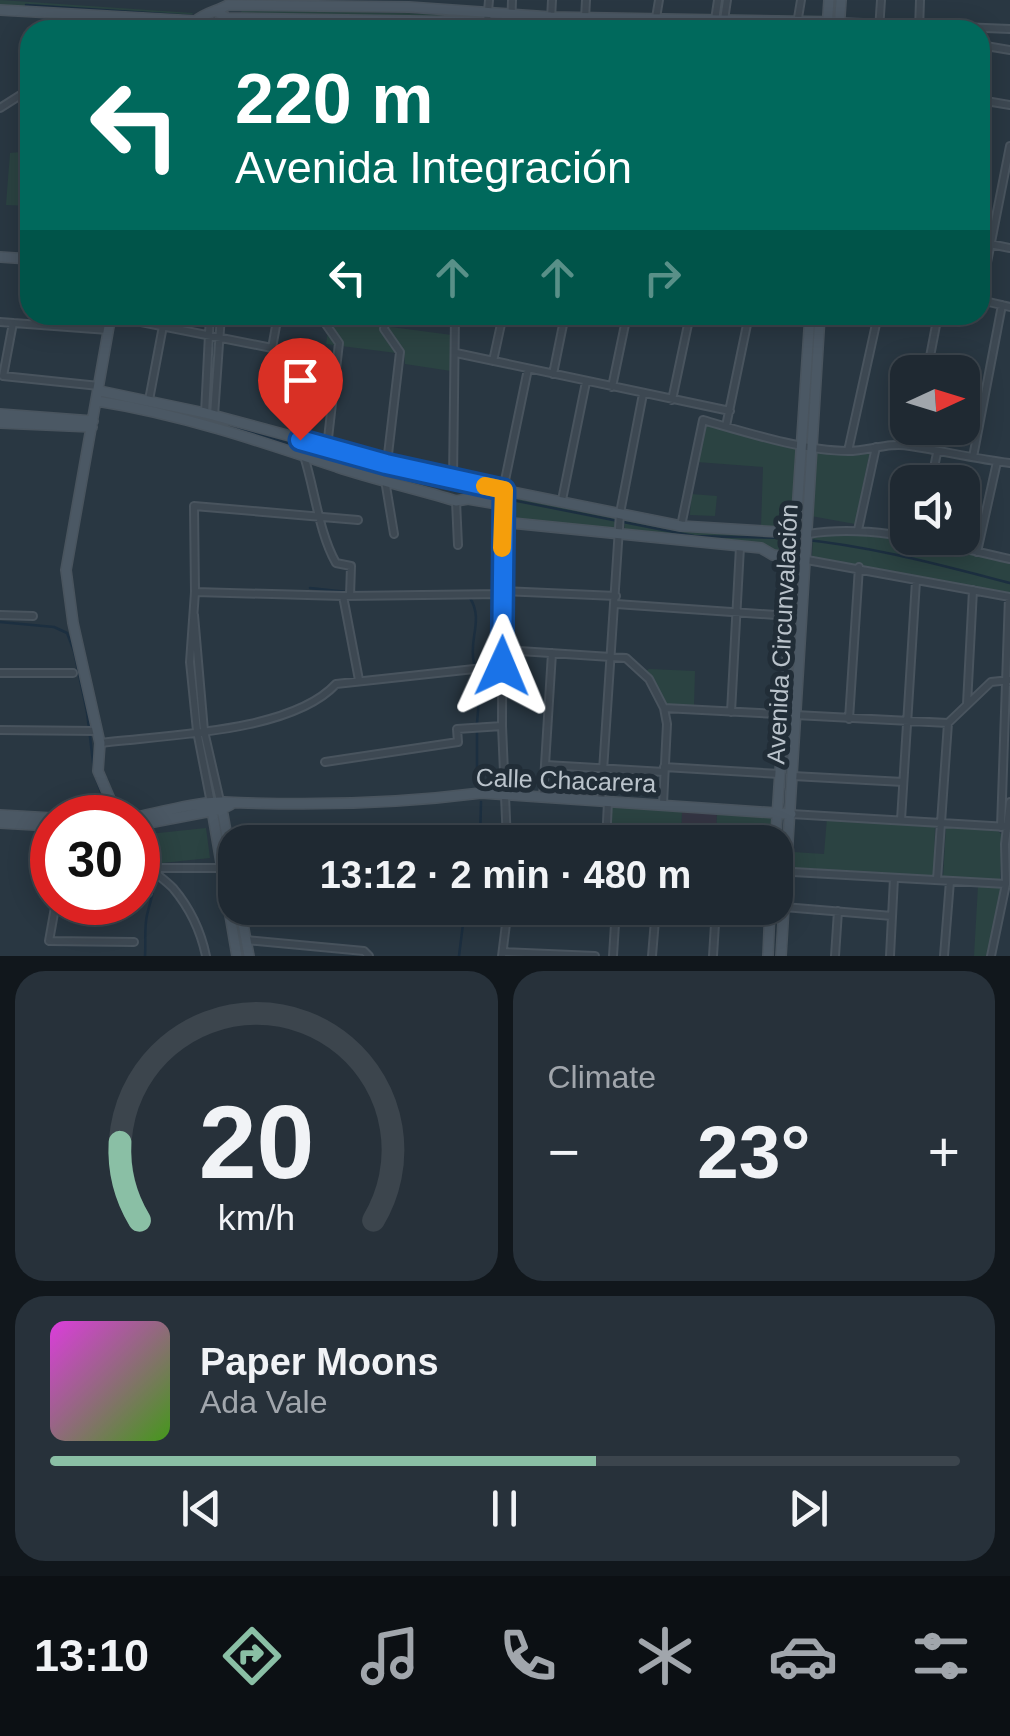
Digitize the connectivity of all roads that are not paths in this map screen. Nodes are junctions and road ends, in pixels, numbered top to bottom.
1 (488, 0) edge
2 (233, 2) edge
3 (291, 3) edge
4 (330, 3) edge
5 (370, 3) edge
6 (409, 3) edge
7 (448, 4) edge
8 (0, 10) edge
9 (217, 12) junction
10 (124, 16) junction
11 (232, 18) junction
12 (487, 18) junction
13 (123, 20) edge
14 (156, 20) edge
15 (198, 20) edge
16 (250, 20) edge
17 (483, 20) edge
18 (497, 20) edge
19 (1010, 146) edge
20 (990, 244) joint
21 (1010, 248) edge
22 (1006, 306) edge
23 (0, 322) edge
24 (13, 323) junction
25 (20, 324) edge
26 (40, 325) edge
27 (109, 325) edge
28 (158, 325) edge
29 (210, 325) edge
30 (220, 325) edge
31 (276, 325) edge
32 (326, 325) edge
33 (385, 325) edge
34 (455, 325) edge
35 (501, 325) edge
36 (563, 325) edge
37 (625, 325) edge
38 (688, 325) edge
39 (748, 325) edge
40 (810, 325) edge
41 (819, 325) edge
42 (876, 325) edge
43 (936, 325) edge
44 (163, 326) junction
45 (108, 330) junction
46 (209, 335) junction
47 (219, 337) junction
48 (456, 352) junction
49 (930, 355) edge
50 (493, 361) junction
51 (528, 368) junction
52 (553, 374) junction
53 (2, 377) edge
54 (586, 382) junction
55 (612, 388) junction
56 (99, 392) junction
57 (643, 394) junction
58 (150, 400) junction
59 (672, 400) junction
60 (730, 411) junction
61 (0, 414) edge
62 (210, 414) junction
63 (0, 422) edge
64 (92, 424) junction
65 (726, 426) junction
66 (808, 445) junction
67 (876, 446) junction
68 (911, 446) joint
69 (327, 448) junction
70 (848, 451) junction
71 (304, 454) junction
72 (937, 454) junction
73 (973, 457) junction
74 (997, 462) junction
75 (386, 464) junction
76 (1010, 464) edge
77 (935, 465) edge
78 (385, 478) junction
79 (454, 480) junction
80 (503, 498) junction
81 (562, 500) junction
82 (456, 501) junction
83 (620, 513) junction
84 (321, 520) junction
85 (358, 520) dead end
86 (502, 522) junction
87 (682, 526) junction
88 (858, 530) junction
89 (394, 534) dead end
90 (620, 535) junction
91 (890, 535) edge
92 (802, 538) junction
93 (980, 538) edge
94 (458, 544) dead end
95 (740, 547) junction
96 (980, 553) edge
97 (795, 559) junction
98 (1010, 559) edge
99 (807, 560) junction
100 (858, 566) junction
101 (916, 581) junction
102 (972, 590) junction
103 (195, 592) junction
104 (503, 592) junction
105 (347, 596) junction
106 (1010, 597) edge
107 (616, 600) junction
108 (736, 612) junction
109 (0, 615) edge
110 (32, 616) dead end
111 (791, 616) junction
112 (503, 650) junction
113 (552, 652) junction
114 (611, 655) junction
115 (502, 666) junction
116 (0, 673) edge
117 (73, 673) dead end
118 (359, 680) junction
119 (1008, 680) edge
120 (967, 705) junction
121 (664, 708) junction
122 (730, 712) junction
123 (785, 715) junction
124 (797, 716) junction
125 (849, 719) junction
126 (907, 721) junction
127 (948, 723) junction
128 (502, 726) junction
129 (0, 730) edge
130 (97, 730) junction
131 (201, 731) junction
132 (100, 742) junction
133 (325, 762) dead end
134 (546, 765) junction
135 (603, 768) junction
136 (664, 770) junction
137 (781, 774) junction
138 (793, 776) junction
139 (903, 782) junction
140 (504, 794) junction
141 (108, 795) edge
142 (544, 797) junction
143 (605, 801) junction
144 (1010, 802) edge
145 (663, 804) junction
146 (216, 806) junction
147 (779, 813) junction
148 (160, 814) edge
149 (791, 814) junction
150 (0, 815) edge
151 (30, 817) edge
152 (160, 820) edge
153 (901, 820) junction
154 (0, 823) edge
155 (941, 823) junction
156 (30, 825) edge
157 (220, 825) edge
158 (507, 825) edge
159 (606, 825) edge
160 (778, 825) edge
161 (789, 825) edge
162 (1004, 827) edge
163 (1007, 864) edge
164 (160, 868) edge
165 (218, 868) edge
166 (793, 873) edge
167 (160, 878) edge
168 (894, 878) junction
169 (937, 880) junction
170 (950, 882) junction
171 (1006, 884) junction
172 (793, 907) edge
173 (838, 911) junction
174 (892, 916) junction
175 (52, 925) edge
176 (235, 925) edge
177 (243, 925) edge
178 (506, 925) edge
179 (615, 925) edge
180 (655, 925) edge
181 (715, 925) edge
182 (769, 925) edge
183 (782, 925) edge
184 (246, 940) junction
185 (134, 942) dead end
186 (329, 952) edge
187 (502, 954) edge
188 (533, 954) edge
189 (206, 956) edge
190 (237, 956) edge
191 (249, 956) edge
192 (369, 956) edge
193 (593, 956) edge
194 (613, 956) edge
195 (652, 956) edge
196 (713, 956) edge
197 (768, 956) edge
198 (781, 956) edge
199 (835, 956) edge
200 (890, 956) edge
201 (944, 956) edge
202 (991, 956) edge

1 - 12 street
2 - 3 main road
2 - 9 main road
2 - 11 main road
3 - 4 main road
4 - 5 main road
5 - 6 main road
6 - 7 main road
7 - 12 main road
8 - 10 main road
9 - 11 main road
9 - 15 main road
10 - 13 street
10 - 14 main road
11 - 16 main road
12 - 17 main road
12 - 18 main road
19 - 20 street
20 - 21 street
22 - 73 street
23 - 24 street
24 - 25 street
24 - 53 street
26 - 45 street
27 - 45 main road
28 - 44 street
29 - 46 street
30 - 47 street
31 - 47 street
32 - 69 street
33 - 75 street
34 - 48 street
35 - 50 street
36 - 52 street
37 - 55 street
38 - 59 street
39 - 60 street
40 - 66 main road, Avenida Circunvalación
41 - 66 main road, Avenida Circunvalación
42 - 70 street
43 - 49 street
44 - 46 street
44 - 58 street
45 - 56 main road
46 - 47 street
46 - 62 street
47 - 62 street
48 - 50 street
48 - 79 street
50 - 51 street
51 - 52 street
51 - 80 street
52 - 54 street
53 - 56 street
54 - 55 street
54 - 81 street
55 - 57 street
56 - 58 main road
56 - 64 main road
56 - 71 main road
57 - 59 street
57 - 83 street
58 - 62 main road
59 - 60 street
60 - 65 street
61 - 64 main road
62 - 69 main road
63 - 64 main road
64 - 130 main road
65 - 66 street
65 - 87 street
66 - 70 street
66 - 92 main road, Avenida Circunvalación
67 - 68 street
67 - 70 street
67 - 88 street
68 - 72 street
69 - 75 main road
71 - 78 main road
71 - 84 street
72 - 73 street
72 - 77 street
73 - 74 street
74 - 76 street
74 - 93 street
75 - 79 main road
78 - 82 main road
78 - 89 street
79 - 80 main road
80 - 81 main road
80 - 82 main road
80 - 86 street
81 - 83 main road
82 - 94 street
83 - 87 main road
83 - 90 street
84 - 85 street
84 - 103 street
84 - 105 street
86 - 90 main road
86 - 104 street
87 - 92 main road
88 - 91 street
88 - 92 street
90 - 95 main road
90 - 107 street
92 - 97 main road, Avenida Circunvalación
92 - 99 main road, Avenida Circunvalación
95 - 97 main road
95 - 108 street
96 - 98 street
97 - 99 main road
97 - 111 main road, Avenida Circunvalación
99 - 100 street
99 - 124 main road, Avenida Circunvalación
100 - 101 street
100 - 125 street
101 - 102 street
101 - 126 street
102 - 106 street
102 - 120 street
103 - 105 street
103 - 131 street
104 - 105 street
104 - 107 street
104 - 112 street
105 - 118 street
106 - 119 street
107 - 108 street
107 - 114 street
108 - 111 street
108 - 122 street
109 - 110 street
111 - 123 main road, Avenida Circunvalación
112 - 113 street
112 - 115 street
113 - 114 street
113 - 134 street
114 - 121 street
114 - 135 street
115 - 118 street
115 - 128 street
116 - 117 street
118 - 131 street
119 - 120 street
119 - 162 street
120 - 127 street
121 - 122 street
121 - 136 street
122 - 123 street
123 - 124 street
123 - 137 main road, Avenida Circunvalación
124 - 125 street
124 - 138 main road, Avenida Circunvalación
125 - 126 street
126 - 127 street
126 - 139 street
127 - 155 street
128 - 133 street
128 - 140 street
129 - 130 street
130 - 132 main road
131 - 132 street
131 - 146 street
132 - 141 main road
134 - 135 street
134 - 142 street
135 - 136 street
135 - 143 street
136 - 137 street
136 - 145 street
137 - 147 main road, Avenida Circunvalación
138 - 139 street
138 - 149 main road, Avenida Circunvalación
139 - 153 street
140 - 142 main road, Calle Chacarera
140 - 146 main road, Calle Chacarera
140 - 158 street
142 - 143 main road, Calle Chacarera
143 - 145 main road, Calle Chacarera
143 - 159 street
144 - 162 street
145 - 147 main road, Calle Chacarera
146 - 148 main road
146 - 152 main road
146 - 157 main road
147 - 149 main road, Calle Chacarera
147 - 160 main road, Avenida Circunvalación
149 - 153 street
149 - 161 main road, Avenida Circunvalación
150 - 151 main road
153 - 155 street
154 - 156 main road
155 - 162 street
155 - 169 street
162 - 163 street
163 - 171 street
164 - 165 street
166 - 168 street
167 - 189 street
168 - 169 street
168 - 174 street
169 - 170 street
170 - 171 street
170 - 201 street
171 - 202 street
172 - 173 street
173 - 174 street
173 - 199 street
174 - 200 street
175 - 185 street
176 - 190 main road
177 - 184 main road
178 - 187 street
179 - 194 street
180 - 195 street
181 - 196 street
182 - 197 main road
183 - 198 main road, Avenida Circunvalación
184 - 186 street
184 - 191 main road
186 - 192 street
187 - 188 street
188 - 193 street

